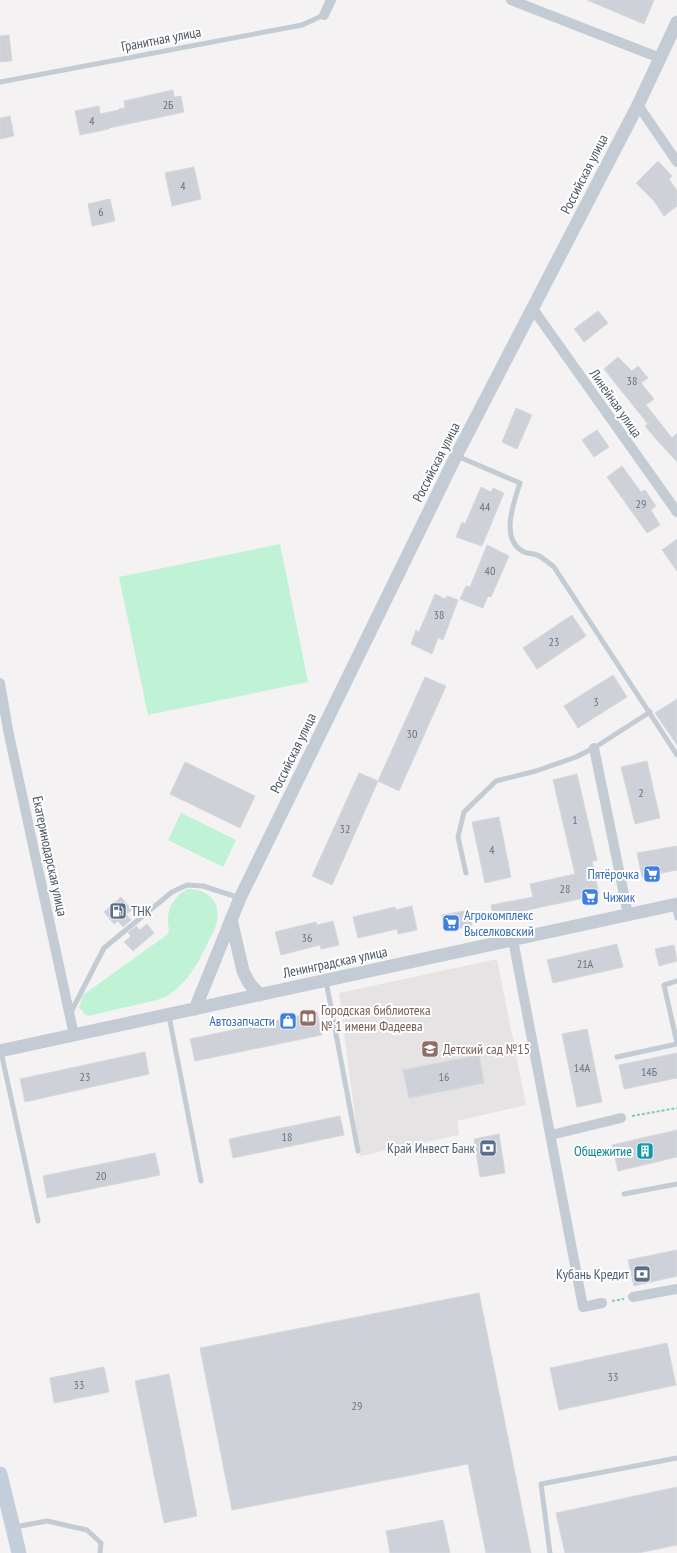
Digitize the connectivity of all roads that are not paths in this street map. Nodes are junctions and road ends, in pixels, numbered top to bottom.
1 (331, 0) edge
2 (511, 0) edge
3 (324, 15) joint
4 (677, 22) edge
5 (660, 58) junction
6 (0, 82) edge
7 (638, 105) junction
8 (677, 162) edge
9 (533, 309) junction
10 (456, 456) junction
11 (677, 512) edge
12 (0, 683) edge
13 (650, 712) junction
14 (4, 731) edge
15 (594, 748) junction
16 (677, 756) edge
17 (466, 874) dead end
18 (240, 898) junction
19 (676, 904) edge
20 (628, 914) junction
21 (677, 918) edge
22 (231, 920) junction
23 (513, 940) junction
24 (326, 981) junction
25 (677, 981) edge
26 (260, 995) junction
27 (195, 1009) junction
28 (169, 1014) junction
29 (69, 1015) junction
30 (74, 1035) junction
31 (677, 1043) edge
32 (0, 1051) edge
33 (617, 1057) dead end
34 (621, 1118) road end
35 (551, 1135) junction
36 (358, 1151) dead end
37 (201, 1181) dead end
38 (677, 1184) edge
39 (624, 1194) dead end
40 (38, 1221) dead end
41 (677, 1289) edge
42 (633, 1297) road end
43 (602, 1303) road end
44 (677, 1458) edge
45 (0, 1474) edge
46 (13, 1528) junction
47 (18, 1553) edge
48 (100, 1553) edge
49 (550, 1553) edge

1 - 3 street
2 - 5 street
3 - 6 lane, Гранитная улица
4 - 5 street, Российская улица
5 - 7 street, Российская улица
7 - 8 street
7 - 9 street, Российская улица
9 - 10 street, Российская улица
9 - 11 street, Линейная улица
10 - 13 lane
10 - 18 street, Российская улица
12 - 14 street, Екатеринодарская улица
13 - 15 lane
13 - 16 lane
14 - 29 street, Екатеринодарская улица
15 - 17 lane
15 - 20 street
18 - 22 street, Российская улица
18 - 29 lane
19 - 20 street, Ленинградская улица
19 - 21 lane
20 - 23 street, Ленинградская улица
22 - 26 street
22 - 27 street, Российская улица
23 - 24 street, Ленинградская улица
23 - 35 street
24 - 26 street, Ленинградская улица
24 - 36 lane
25 - 31 lane
26 - 27 street, Ленинградская улица
27 - 28 street, Ленинградская улица
28 - 30 street, Ленинградская улица
28 - 37 lane
29 - 30 street, Екатеринодарская улица
30 - 32 street, Ленинградская улица
31 - 33 lane
32 - 40 lane
34 - 35 street
35 - 43 street
38 - 39 lane
41 - 42 street
44 - 49 lane
45 - 46 main road
46 - 47 main road
46 - 48 lane

